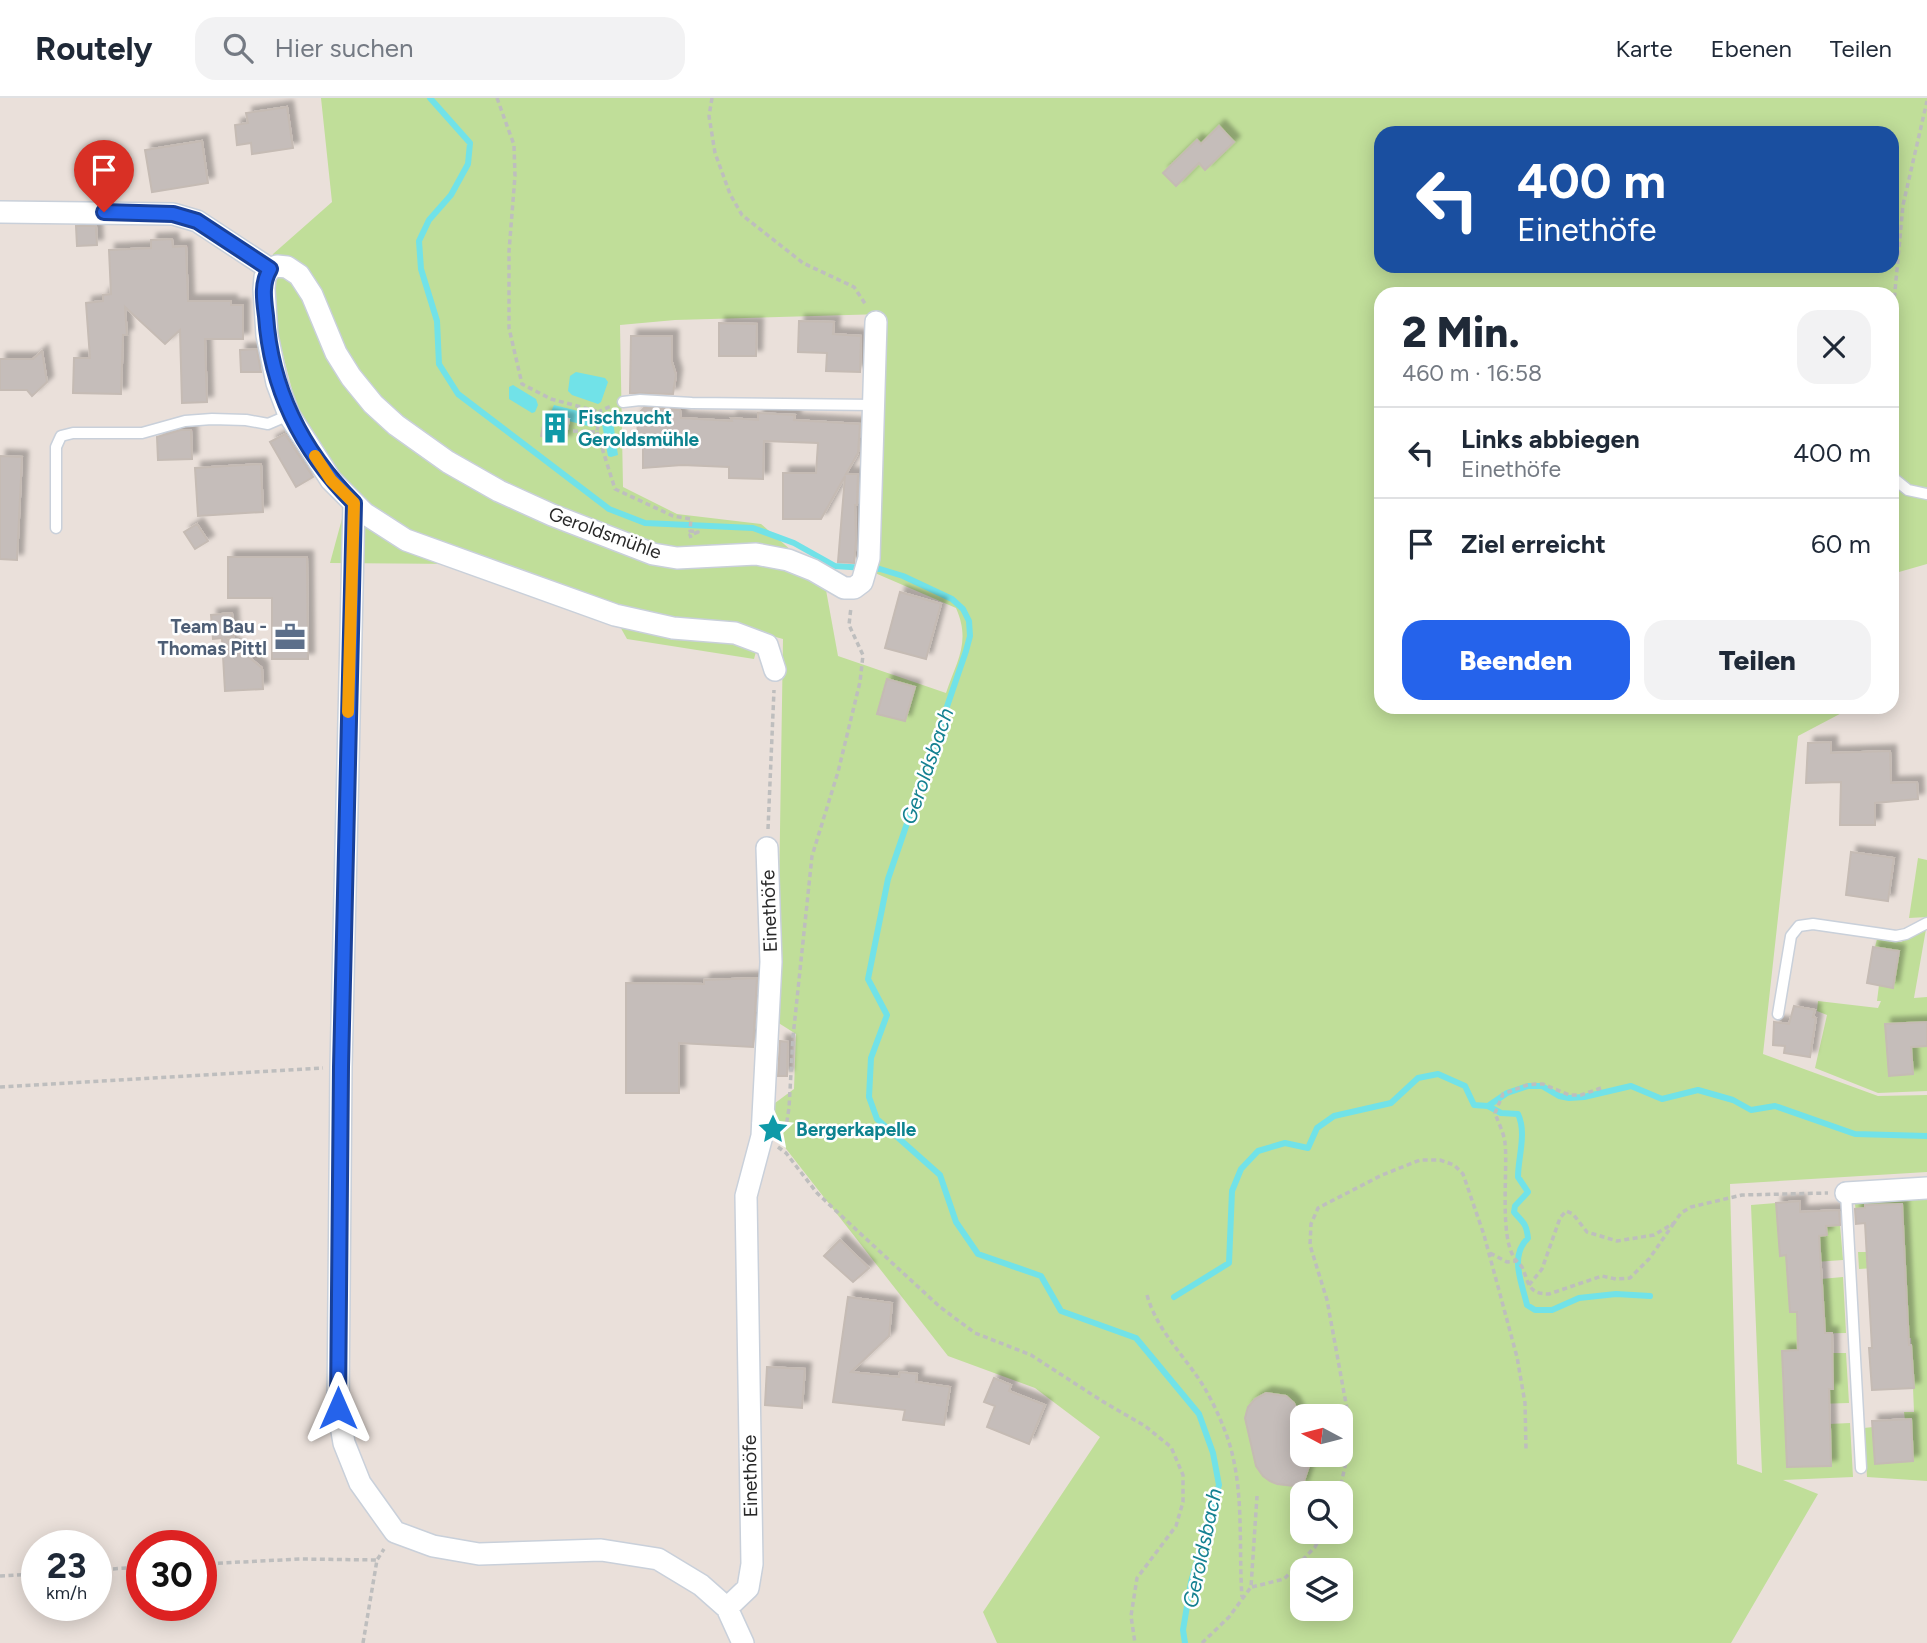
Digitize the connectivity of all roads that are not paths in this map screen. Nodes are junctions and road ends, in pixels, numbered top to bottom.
1 (0, 212) edge
2 (270, 269) junction
3 (876, 322) road end
4 (623, 402) road end
5 (874, 405) junction
6 (289, 415) junction
7 (1899, 483) edge
8 (1927, 494) edge
9 (354, 503) junction
10 (55, 528) dead end
11 (775, 670) road end
12 (767, 848) road end
13 (1927, 923) edge
14 (1778, 1014) dead end
15 (1927, 1188) edge
16 (1846, 1193) joint
17 (1861, 1468) dead end
18 (727, 1608) junction
19 (743, 1643) edge

1 - 2 street
2 - 5 street, Geroldsmühle
2 - 6 street
3 - 5 street
4 - 5 lane
6 - 9 street
6 - 10 lane
7 - 8 lane
9 - 11 street
9 - 18 street
12 - 18 street, Einethöfe
13 - 14 lane
15 - 16 street
16 - 17 lane
18 - 19 street

